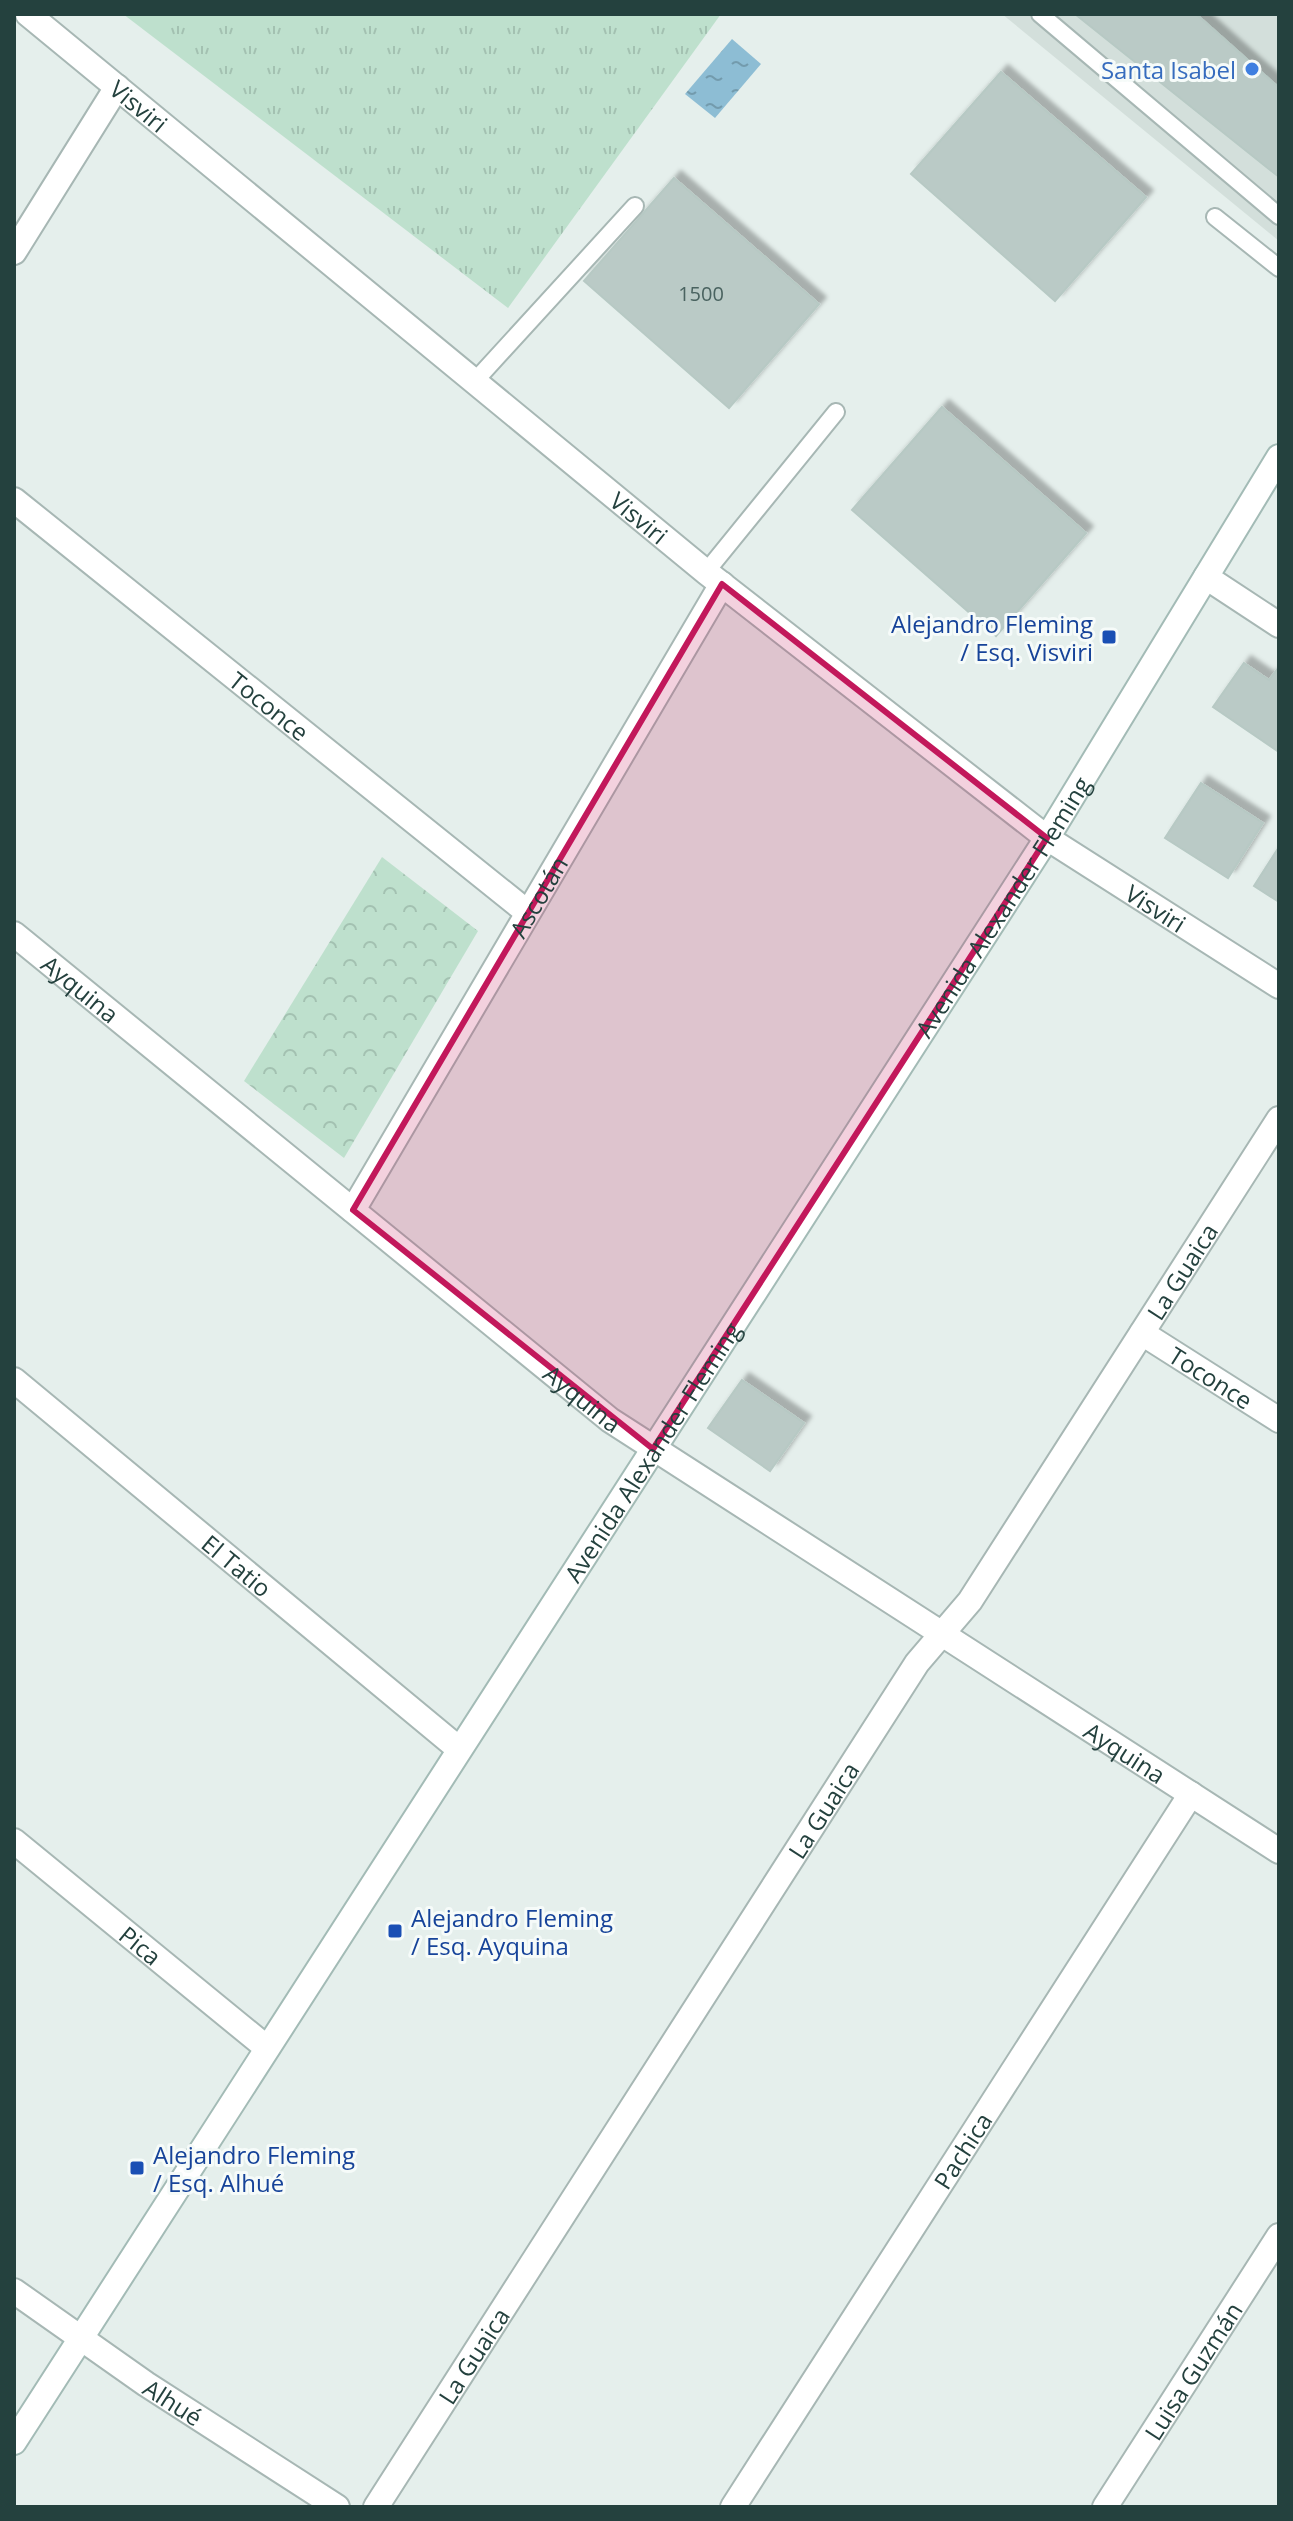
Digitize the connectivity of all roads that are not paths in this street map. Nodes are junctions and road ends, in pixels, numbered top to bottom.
1 (28, 14) edge
2 (1040, 14) edge
3 (117, 87) junction
4 (635, 206) dead end
5 (1279, 216) edge
6 (1215, 217) dead end
7 (14, 252) edge
8 (1279, 268) edge
9 (475, 381) junction
10 (836, 412) dead end
11 (1279, 457) edge
12 (14, 500) edge
13 (1206, 577) junction
14 (714, 578) junction
15 (1279, 625) edge
16 (1047, 838) junction
17 (527, 912) junction
18 (15, 938) edge
19 (1279, 986) edge
20 (1279, 1119) edge
21 (353, 1210) junction
22 (1142, 1333) junction
23 (14, 1380) edge
24 (1279, 1420) edge
25 (653, 1449) junction
26 (942, 1635) junction
27 (459, 1749) junction
28 (1191, 1794) junction
29 (14, 1841) edge
30 (1279, 1851) edge
31 (267, 2048) junction
32 (1279, 2236) edge
33 (1271, 2266) edge
34 (14, 2291) edge
35 (81, 2338) junction
36 (14, 2442) edge
37 (337, 2507) edge
38 (376, 2507) edge
39 (733, 2507) edge
40 (1105, 2507) edge

1 - 3 street, Visviri
2 - 5 lane
3 - 7 street
3 - 9 street, Visviri
4 - 9 lane
6 - 8 lane
9 - 14 street, Visviri
10 - 14 lane
11 - 13 street, Avenida Alexander Fleming
12 - 17 street, Toconce
13 - 15 street
13 - 16 street, Avenida Alexander Fleming
14 - 16 street, Visviri
14 - 17 street, Ascotán
16 - 19 street, Visviri
16 - 25 street, Avenida Alexander Fleming
17 - 21 street, Ascotán
18 - 21 street, Ayquina
20 - 22 street, La Guaica
21 - 25 street, Ayquina
22 - 24 street, Toconce
22 - 26 street, La Guaica
23 - 27 street, El Tatio
25 - 26 street, Ayquina
25 - 27 street, Avenida Alexander Fleming
26 - 28 street, Ayquina
26 - 38 street, La Guaica
27 - 31 street, Avenida Alexander Fleming
28 - 30 street, Ayquina
28 - 39 street, Pachica
29 - 31 street, Pica
31 - 35 street, Avenida Alexander Fleming
32 - 33 street, Luisa Guzmán
33 - 40 street, Luisa Guzmán
34 - 35 street, Alhué
35 - 36 street, Avenida Alexander Fleming
35 - 37 street, Alhué

